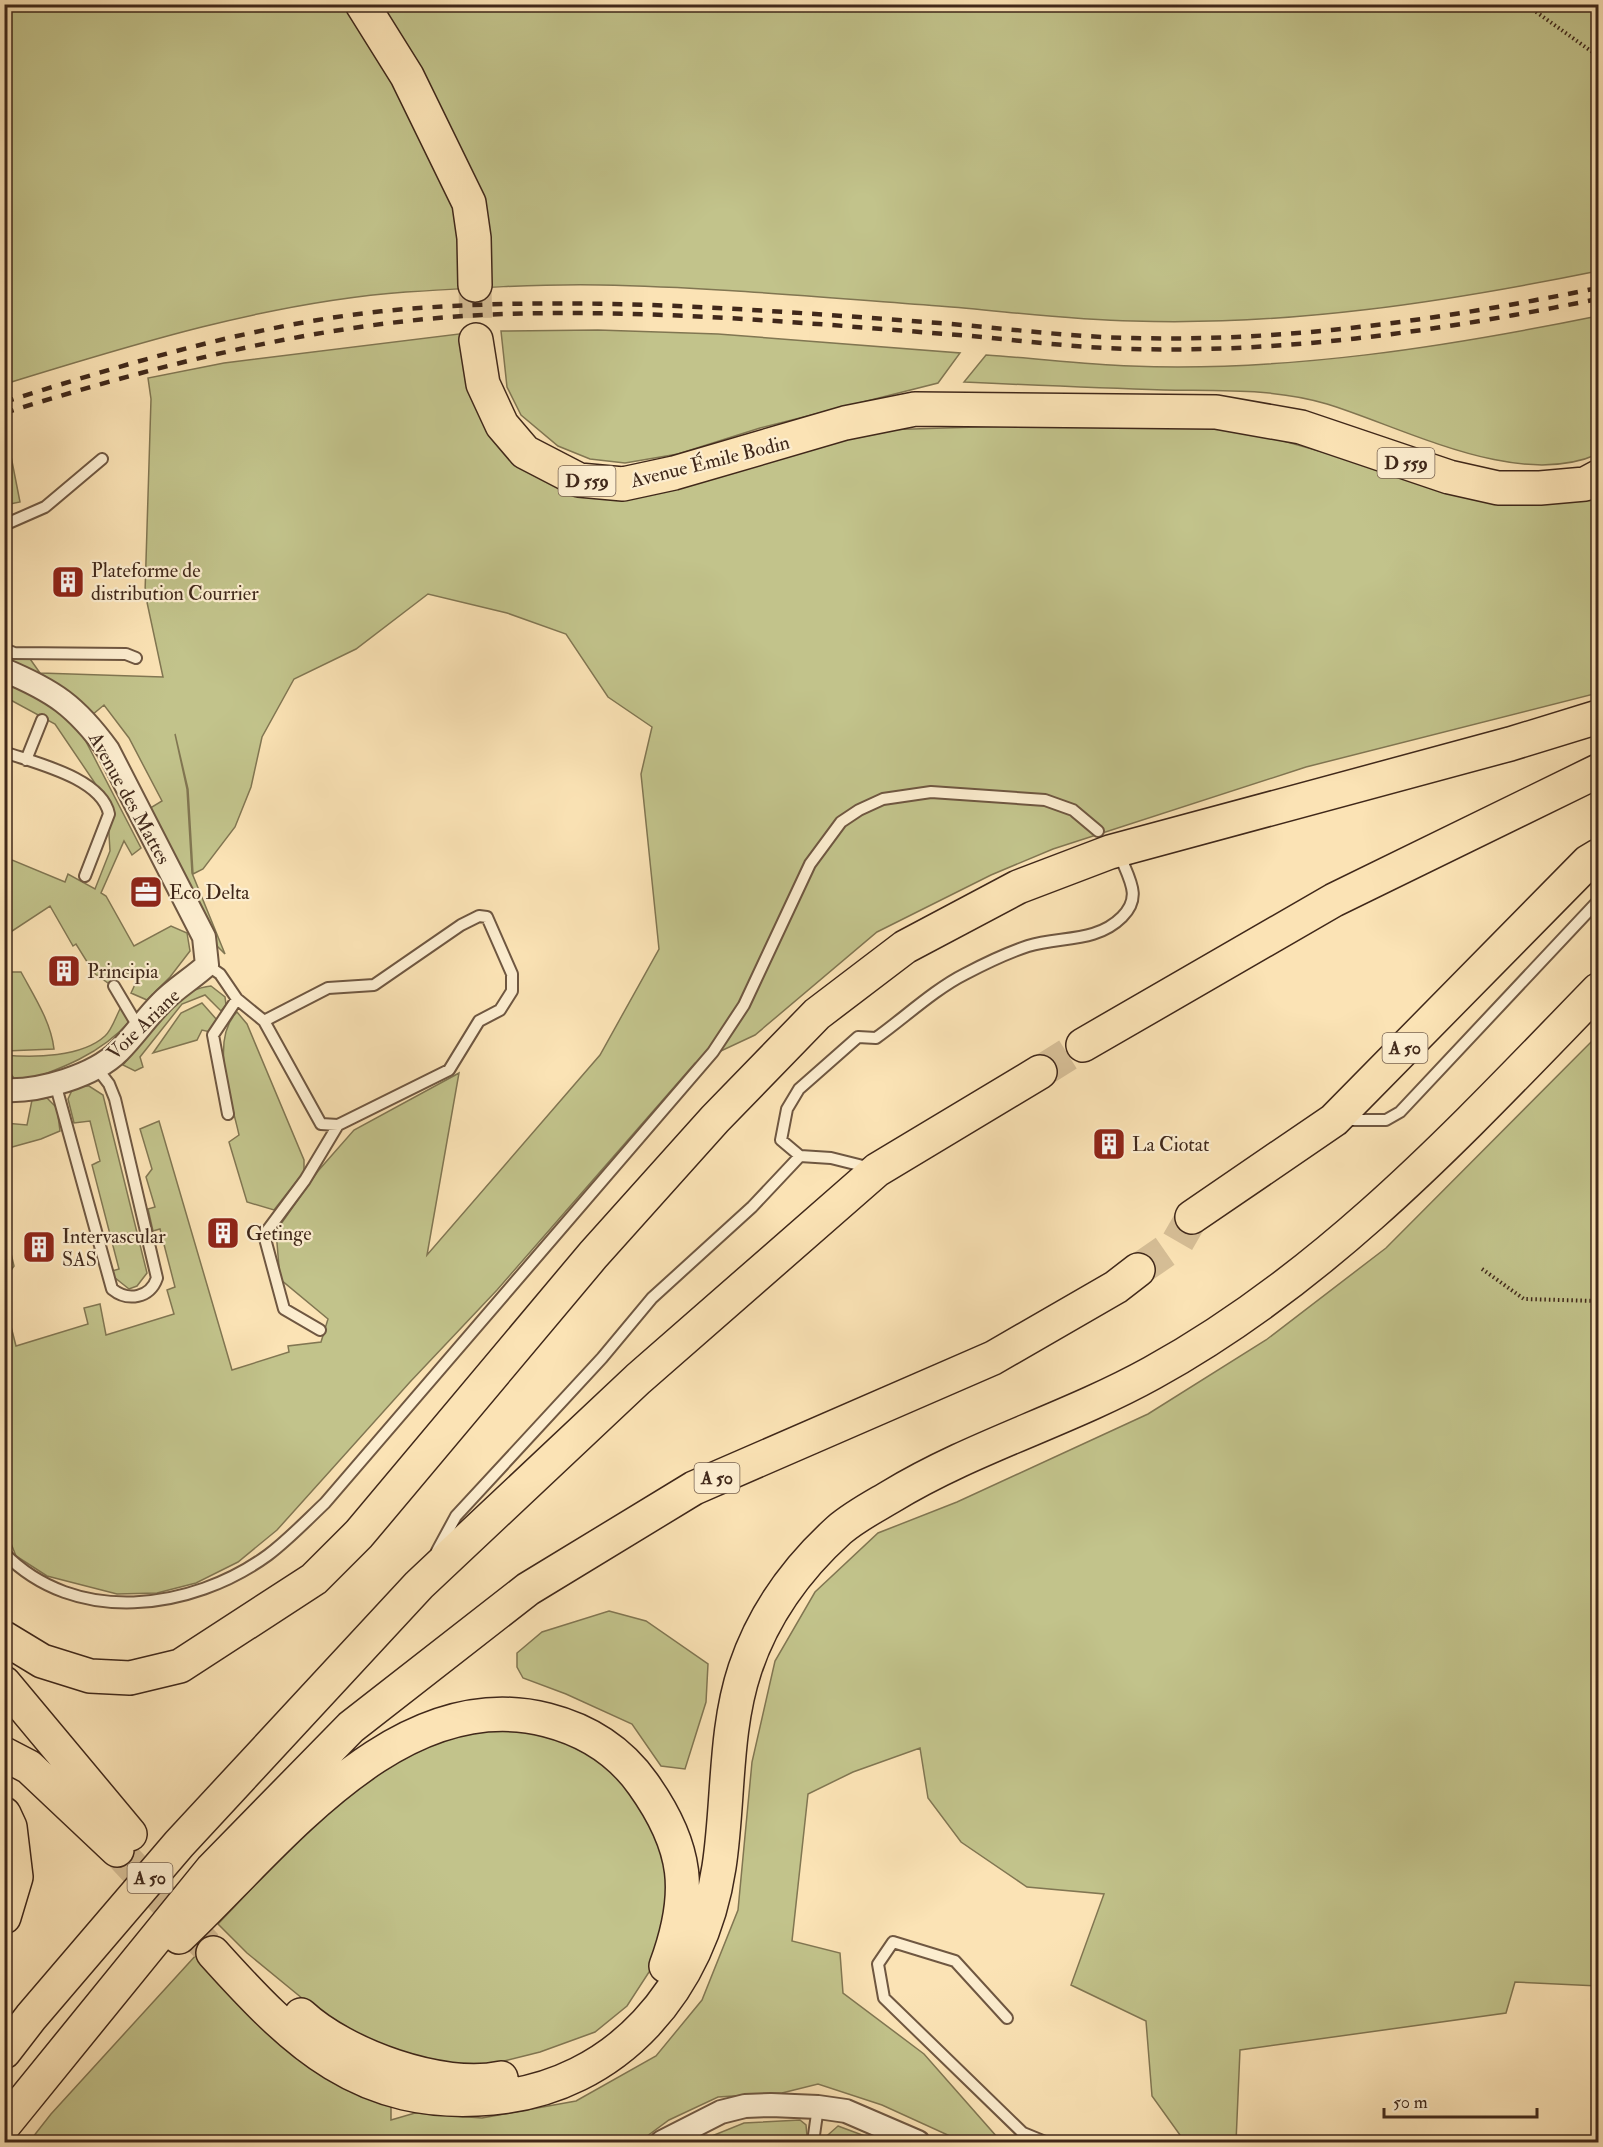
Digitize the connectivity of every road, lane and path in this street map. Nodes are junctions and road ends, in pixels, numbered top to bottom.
1 (362, 4) edge
2 (1525, 4) edge
3 (1599, 56) edge
4 (475, 285) tunnel mouth
5 (476, 340) tunnel mouth
6 (102, 459) dead end
7 (1599, 477) edge
8 (4, 525) edge
9 (4, 649) edge
10 (136, 658) dead end
11 (4, 670) edge
12 (1599, 717) edge
13 (42, 720) dead end
14 (4, 752) edge
15 (26, 760) junction
16 (1599, 771) edge
17 (1098, 831) dead end
18 (1599, 856) edge
19 (1124, 863) dead end
20 (85, 876) dead end
21 (1599, 901) edge
22 (207, 965) junction
23 (114, 986) dead end
24 (1599, 990) edge
25 (237, 999) junction
26 (264, 1021) junction
27 (139, 1028) junction
28 (1083, 1045) tunnel mouth
29 (96, 1066) junction
30 (1040, 1072) tunnel mouth
31 (55, 1083) junction
32 (4, 1090) edge
33 (228, 1114) dead end
34 (1334, 1120) junction
35 (338, 1125) junction
36 (800, 1156) junction
37 (877, 1170) junction
38 (1192, 1217) tunnel mouth
39 (1482, 1269) dead end
40 (1138, 1270) tunnel mouth
41 (1599, 1301) edge
42 (320, 1329) dead end
43 (4, 1553) edge
44 (419, 1585) junction
45 (4, 1638) edge
46 (4, 1683) edge
47 (4, 1754) edge
48 (4, 1814) edge
49 (4, 1917) edge
50 (1007, 2018) dead end
51 (84, 2027) junction
52 (4, 2052) edge
53 (818, 2107) junction
54 (4, 2125) edge
55 (662, 2142) edge
56 (813, 2142) edge
57 (918, 2142) edge
58 (1045, 2142) edge

1 - 4 main road
2 - 3 path
5 - 7 main road, Avenue Émile Bodin / D 559
6 - 8 lane
9 - 10 lane
11 - 22 street, Avenue des Mattes
12 - 45 main road
13 - 15 lane
14 - 15 lane
15 - 20 lane
16 - 28 main road
17 - 43 lane
18 - 34 main road, A 50
19 - 36 lane
21 - 34 lane
22 - 25 lane
22 - 27 street, Voie Ariane
23 - 27 lane
24 - 51 main road
25 - 26 lane
25 - 33 lane
26 - 35 lane
26 - 35 lane
27 - 29 street, Voie Ariane
29 - 31 street, Voie Ariane
29 - 31 lane
30 - 37 main road, A 50
31 - 32 street, Voie Ariane
34 - 38 main road, A 50
35 - 42 lane
36 - 37 lane
36 - 44 lane
37 - 44 main road, A 50
39 - 41 path
40 - 51 main road, A 50
44 - 52 main road, A 50
46 - 47 main road
48 - 49 main road
50 - 58 lane
51 - 54 main road, A 50
53 - 55 street
53 - 56 lane
53 - 57 street

